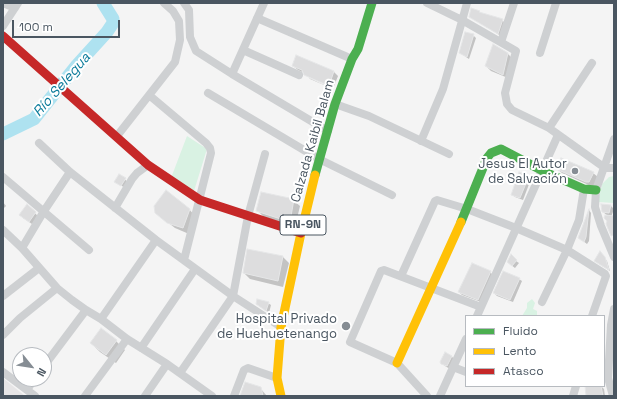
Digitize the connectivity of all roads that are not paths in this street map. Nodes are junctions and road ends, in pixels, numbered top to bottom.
1 (3, 3) edge
2 (164, 3) edge
3 (184, 3) edge
4 (264, 3) edge
5 (365, 3) edge
6 (372, 3) edge
7 (426, 3) edge
8 (467, 3) edge
9 (514, 3) edge
10 (556, 3) edge
11 (16, 5) edge
12 (191, 7) edge
13 (257, 18) junction
14 (462, 20) junction
15 (3, 26) edge
16 (3, 36) edge
17 (501, 42) junction
18 (243, 50) junction
19 (540, 53) dead end
20 (352, 59) junction
21 (592, 64) dead end
22 (232, 74) junction
23 (299, 74) dead end
24 (208, 93) dead end
25 (149, 96) junction
26 (335, 104) junction
27 (549, 128) junction
28 (328, 131) junction
29 (558, 135) junction
30 (117, 136) junction
31 (614, 139) edge
32 (421, 141) junction
33 (39, 143) dead end
34 (265, 154) dead end
35 (448, 154) dead end
36 (319, 159) junction
37 (148, 165) junction
38 (605, 168) junction
39 (614, 168) edge
40 (543, 171) junction
41 (70, 172) junction
42 (3, 177) edge
43 (584, 189) junction
44 (596, 190) junction
45 (392, 195) dead end
46 (200, 200) junction
47 (115, 208) junction
48 (467, 209) junction
49 (44, 211) junction
50 (248, 216) junction
51 (516, 228) junction
52 (3, 230) edge
53 (301, 233) junction
54 (156, 240) junction
55 (22, 248) junction
56 (89, 250) dead end
57 (567, 250) junction
58 (614, 257) edge
59 (184, 260) junction
60 (39, 268) junction
61 (195, 268) junction
62 (401, 276) junction
63 (57, 288) junction
64 (431, 288) junction
65 (3, 296) edge
66 (233, 296) junction
67 (542, 302) dead end
68 (481, 307) junction
69 (614, 309) edge
70 (86, 310) junction
71 (477, 315) edge
72 (592, 315) edge
73 (101, 319) junction
74 (281, 327) junction
75 (3, 335) edge
76 (126, 338) junction
77 (465, 341) edge
78 (141, 348) junction
79 (52, 355) edge
80 (397, 363) junction
81 (167, 364) junction
82 (453, 367) junction
83 (3, 372) edge
84 (465, 372) edge
85 (180, 373) junction
86 (277, 378) junction
87 (609, 378) edge
88 (28, 387) edge
89 (26, 390) junction
90 (206, 394) edge
91 (35, 396) edge
92 (85, 396) edge
93 (145, 396) edge
94 (234, 396) edge
95 (281, 396) edge
96 (427, 396) edge
97 (440, 396) edge
98 (613, 396) edge

1 - 11 street
2 - 25 street
3 - 12 street
4 - 13 street
5 - 20 street, Calzada Kaibil Balam / RN-9N
6 - 20 street, Calzada Kaibil Balam / RN-9N
7 - 14 street
8 - 14 street
9 - 17 street
10 - 19 street
11 - 15 street
12 - 22 street
13 - 18 street
13 - 20 street
14 - 17 street
14 - 32 street
16 - 30 street
17 - 27 street
18 - 22 street
18 - 23 street
20 - 26 street, Calzada Kaibil Balam / RN-9N
21 - 27 street
22 - 28 street
24 - 36 street
25 - 30 street
25 - 46 street
26 - 28 street, Calzada Kaibil Balam / RN-9N
26 - 32 street
27 - 29 street
28 - 36 street, Calzada Kaibil Balam / RN-9N
29 - 38 street
29 - 40 street
30 - 37 street
31 - 38 street
32 - 35 street
33 - 41 street
34 - 50 street
36 - 45 street
36 - 53 street, Calzada Kaibil Balam / RN-9N
37 - 46 street
37 - 47 street
38 - 39 street
38 - 44 street
40 - 43 street
40 - 48 street
40 - 51 street
41 - 47 street
41 - 49 street
42 - 49 street
43 - 44 street
43 - 57 street
44 - 58 street
46 - 50 street
46 - 59 street
47 - 54 street
48 - 51 street
48 - 62 street
48 - 64 street
49 - 55 street
49 - 56 street
50 - 53 street
50 - 66 street
51 - 57 street
51 - 68 street
52 - 55 street
53 - 74 street, Calzada Kaibil Balam / RN-9N
54 - 59 street
54 - 73 street
55 - 60 street
57 - 67 street
57 - 72 street
59 - 61 street
60 - 63 street
60 - 65 street
61 - 66 street
61 - 78 street
62 - 64 street
62 - 80 street
63 - 70 street
63 - 75 street
64 - 68 street
64 - 80 street
66 - 74 street
66 - 85 street
68 - 71 street
69 - 87 street
70 - 73 street
70 - 79 street
73 - 76 street
74 - 86 street, Calzada Kaibil Balam / RN-9N
76 - 78 street
76 - 92 street
77 - 82 street
78 - 81 street
80 - 96 street
81 - 85 street
81 - 93 street
82 - 84 street
82 - 97 street
83 - 89 street
85 - 90 street
86 - 94 street
86 - 95 street, Calzada Kaibil Balam / RN-9N
87 - 98 street
88 - 89 street
89 - 91 street

